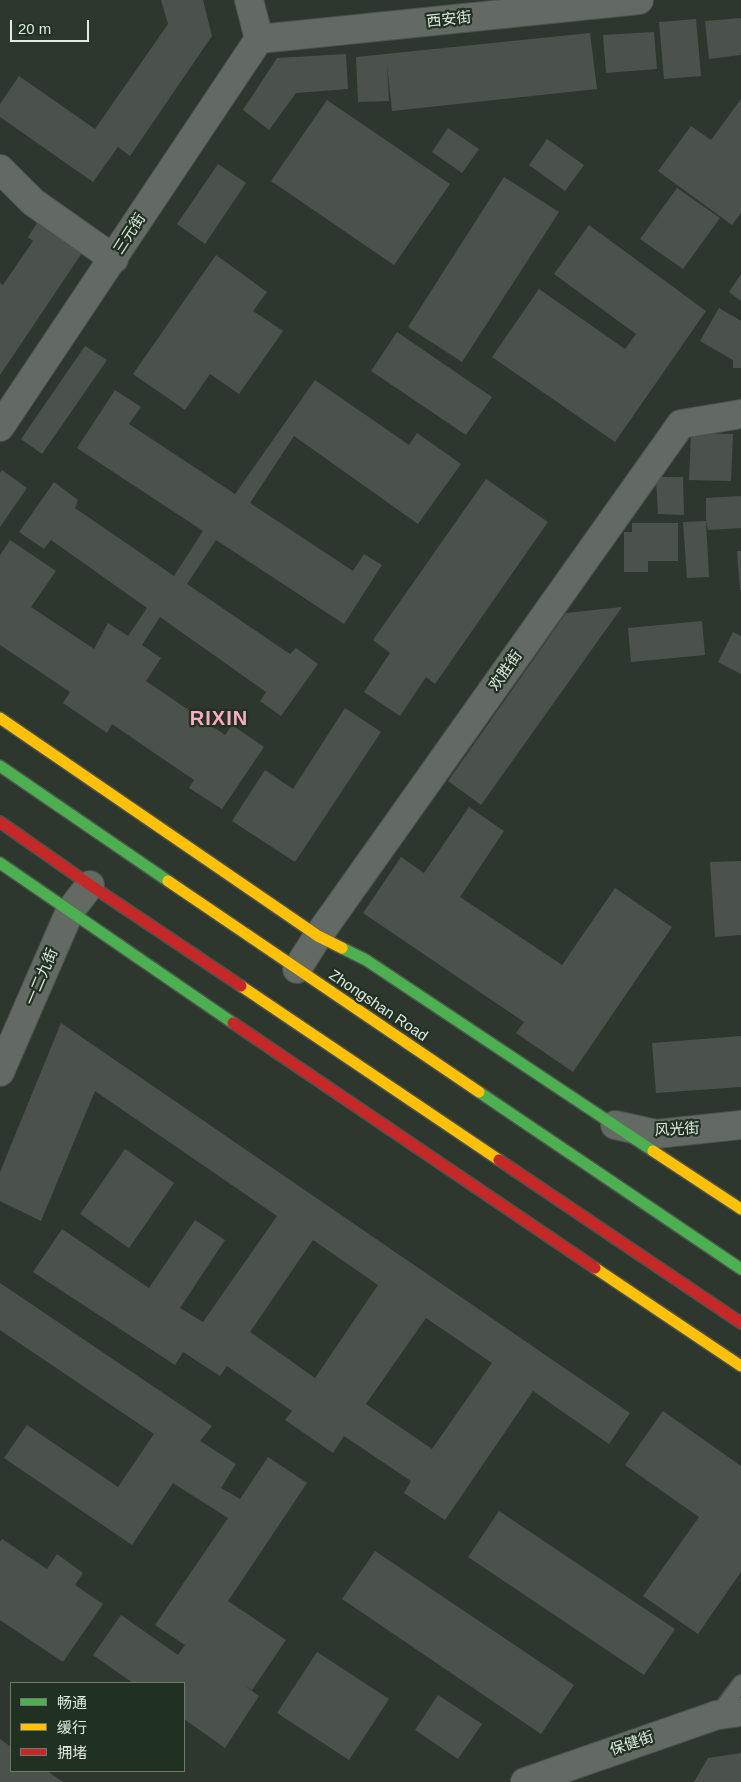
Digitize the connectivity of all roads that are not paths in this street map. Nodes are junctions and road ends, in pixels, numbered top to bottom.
1 (249, 0) edge
2 (639, 0) edge
3 (259, 39) junction
4 (0, 169) edge
5 (114, 259) junction
6 (741, 414) edge
7 (0, 427) edge
8 (0, 718) edge
9 (0, 766) edge
10 (0, 822) edge
11 (0, 863) edge
12 (90, 885) junction
13 (70, 911) junction
14 (318, 936) junction
15 (297, 969) junction
16 (0, 1072) edge
17 (613, 1125) junction
18 (741, 1125) edge
19 (741, 1209) edge
20 (741, 1269) edge
21 (741, 1323) edge
22 (741, 1366) edge
23 (741, 1683) edge
24 (729, 1713) edge
25 (525, 1782) edge

1 - 3 street
2 - 3 street, 西安街
3 - 5 street, 三元街
4 - 5 street
5 - 7 street, 三元街
6 - 14 street, 欢胜街
8 - 14 main road
9 - 15 main road, Zhongshan Road
10 - 12 main road
11 - 13 main road
12 - 13 street, 一二九街
12 - 21 main road
13 - 16 street, 一二九街
13 - 22 main road
14 - 15 street, 欢胜街
14 - 17 main road
15 - 20 main road, Zhongshan Road
17 - 18 street, 风光街
17 - 19 main road
23 - 24 lane
24 - 25 street, 保健街

